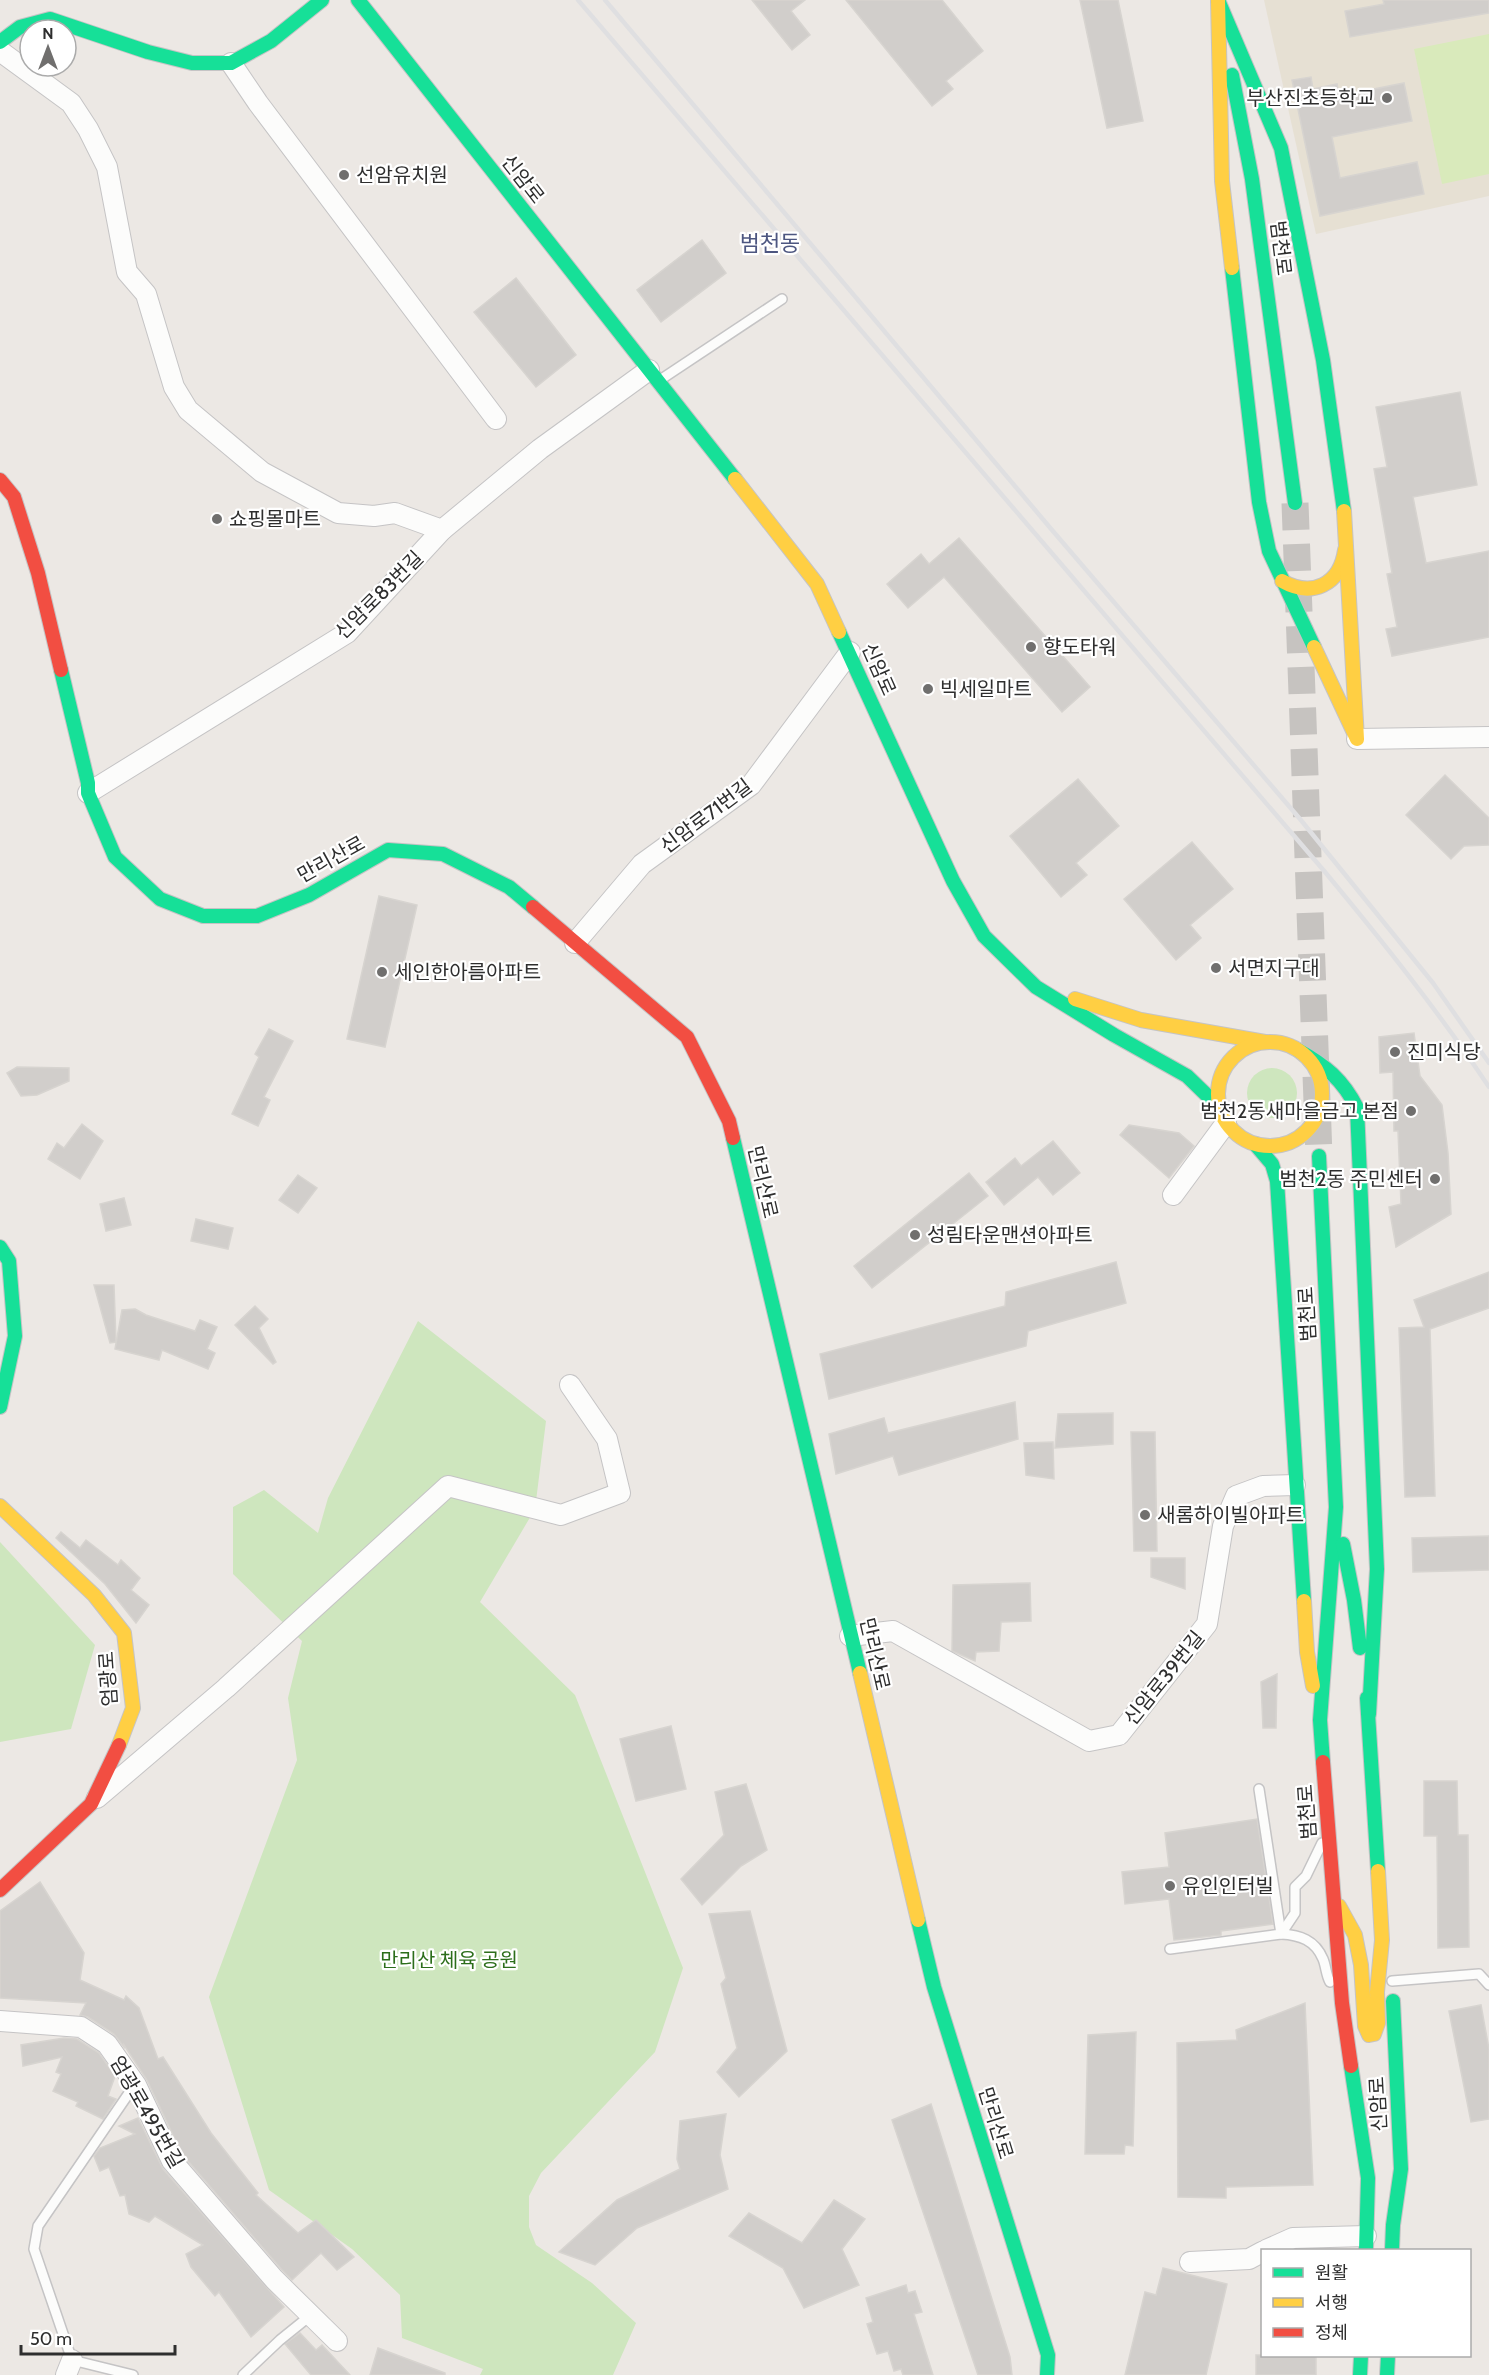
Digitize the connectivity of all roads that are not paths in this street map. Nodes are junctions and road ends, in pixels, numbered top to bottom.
1 (322, 0) edge
2 (358, 0) edge
3 (1218, 0) edge
4 (0, 42) edge
5 (0, 51) edge
6 (231, 63) junction
7 (782, 299) dead end
8 (653, 376) junction
9 (496, 419) dead end
10 (0, 480) edge
11 (1294, 503) tunnel mouth
12 (1346, 525) junction
13 (442, 530) junction
14 (1282, 581) junction
15 (850, 652) junction
16 (1489, 737) edge
17 (1357, 739) junction
18 (88, 793) junction
19 (575, 943) junction
20 (1036, 987) junction
21 (1265, 1042) junction
22 (1298, 1050) junction
23 (1223, 1115) junction
24 (1255, 1144) junction
25 (1319, 1156) tunnel mouth
26 (1173, 1195) dead end
27 (0, 1247) edge
28 (570, 1385) dead end
29 (0, 1407) edge
30 (1295, 1485) junction
31 (0, 1506) edge
32 (1336, 1507) junction
33 (850, 1636) junction
34 (1369, 1714) junction
35 (1320, 1720) junction
36 (1259, 1789) dead end
37 (91, 1804) junction
38 (1328, 1834) junction
39 (0, 1890) edge
40 (1333, 1895) junction
41 (1281, 1934) junction
42 (1170, 1949) dead end
43 (1382, 1956) junction
44 (1392, 1982) junction
45 (1489, 1985) edge
46 (1342, 2003) junction
47 (0, 2021) edge
48 (138, 2091) junction
49 (1359, 2112) joint
50 (1366, 2243) edge
51 (1268, 2249) edge
52 (1392, 2249) edge
53 (1261, 2253) edge
54 (1190, 2262) dead end
55 (311, 2315) junction
56 (337, 2341) dead end
57 (1361, 2357) edge
58 (1388, 2357) edge
59 (69, 2367) edge
60 (133, 2375) edge
61 (243, 2375) edge
62 (1047, 2375) edge
63 (1360, 2375) edge
64 (1387, 2375) edge

1 - 6 main road
2 - 8 main road, 신암로
3 - 11 main road, 범천로
3 - 12 main road
3 - 14 main road
4 - 6 main road
5 - 13 street
6 - 9 street
7 - 8 lane
8 - 13 street, 신암로83번길
8 - 15 main road, 신암로
10 - 18 main road, 만리산로
12 - 14 main road
12 - 17 main road
13 - 18 street, 신암로83번길
14 - 17 main road
15 - 19 street, 신암로71번길
15 - 20 main road, 신암로
16 - 17 street
18 - 19 main road, 만리산로
19 - 33 main road, 만리산로
20 - 21 main road
20 - 23 main road
21 - 22 main road
21 - 23 main road
22 - 24 main road
22 - 34 main road
23 - 24 main road
23 - 26 street
24 - 30 main road
25 - 32 main road, 범천로
27 - 29 main road
28 - 37 street
30 - 33 street, 신암로39번길
30 - 35 main road
31 - 37 main road, 엄광로
32 - 34 main road, 범천로
32 - 35 main road, 범천로
33 - 62 main road, 만리산로
34 - 43 main road, 범천로
35 - 38 main road, 범천로
36 - 41 lane
37 - 39 main road, 엄광로
38 - 40 main road, 범천로
38 - 41 lane
40 - 43 main road
40 - 46 main road, 범천로
41 - 42 lane
41 - 46 lane
43 - 44 main road, 신암로
44 - 45 lane
44 - 52 main road, 신암로
46 - 49 main road, 범천로
47 - 48 street, 엄광로495번길
48 - 55 street, 엄광로495번길
48 - 59 lane
49 - 50 main road, 신암로
50 - 51 street
53 - 54 street
55 - 56 street, 엄광로495번길
55 - 61 lane
57 - 63 main road
58 - 64 main road
59 - 60 lane

